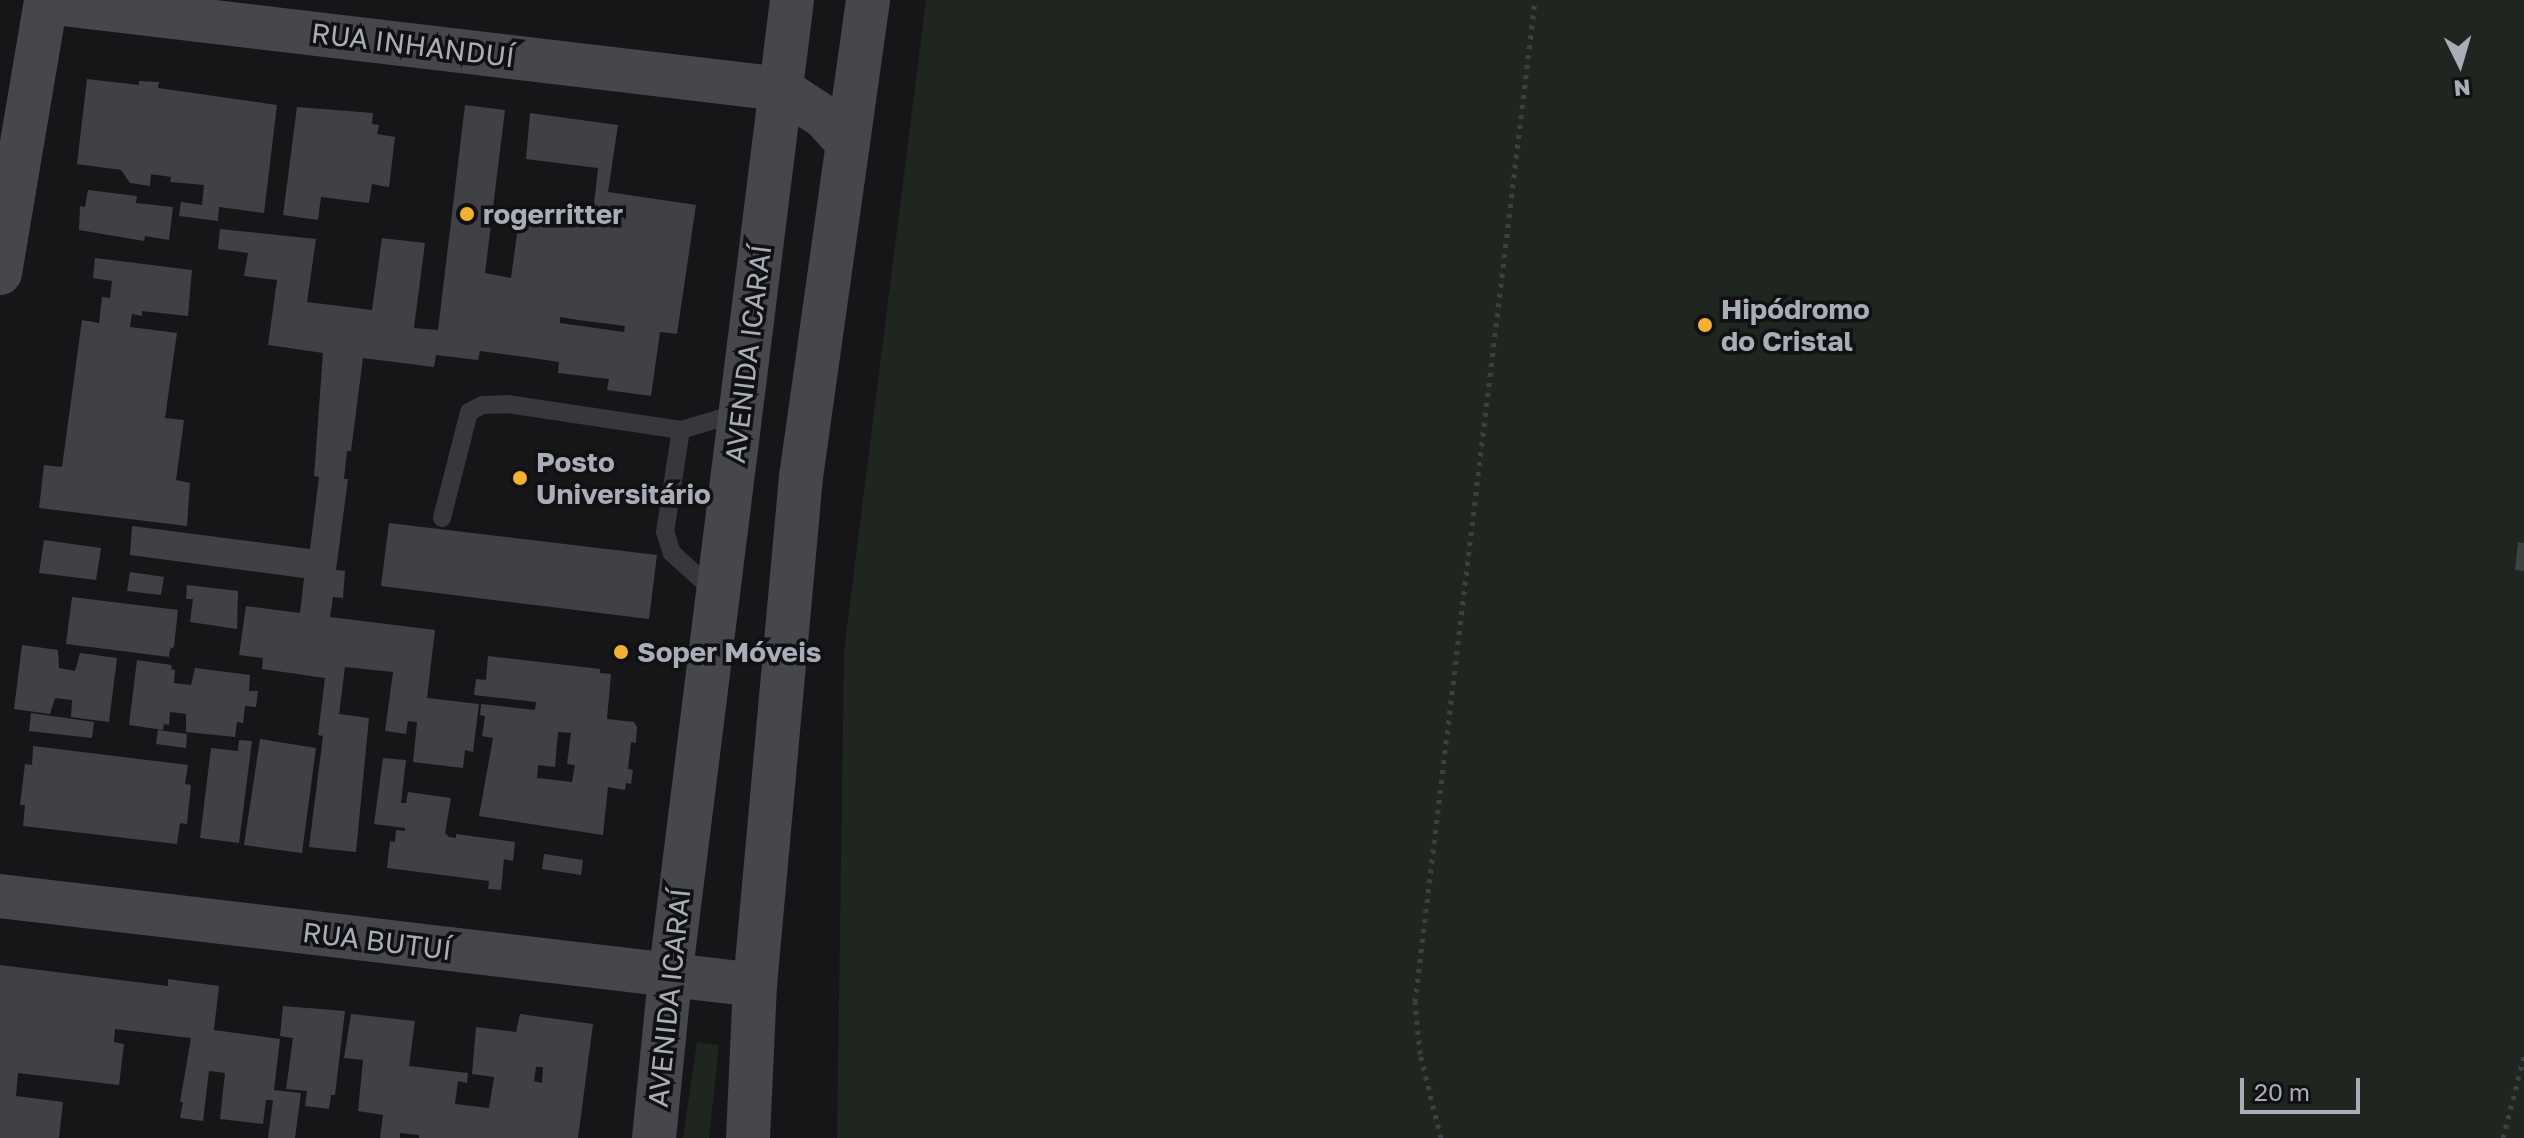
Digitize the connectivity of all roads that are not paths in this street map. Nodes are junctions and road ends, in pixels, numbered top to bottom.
1 (792, 0) edge
2 (868, 0) edge
3 (46, 2) edge
4 (781, 89) junction
5 (848, 144) junction
6 (0, 273) edge
7 (741, 412) junction
8 (681, 430) junction
9 (442, 518) dead end
10 (718, 595) junction
11 (0, 896) edge
12 (670, 978) junction
13 (755, 985) junction
14 (654, 1138) edge
15 (748, 1138) edge

1 - 4 main road, AVENIDA ICARAÍ
2 - 5 main road
3 - 4 main road, RUA INHANDUÍ
3 - 6 main road
4 - 5 main road
4 - 7 main road, AVENIDA ICARAÍ
5 - 13 main road
7 - 8 lane
7 - 10 main road, AVENIDA ICARAÍ
8 - 9 lane
8 - 10 lane
10 - 12 main road, AVENIDA ICARAÍ
11 - 12 main road, RUA BUTUÍ
12 - 13 main road, RUA BUTUÍ
12 - 14 main road, AVENIDA ICARAÍ
13 - 15 main road

